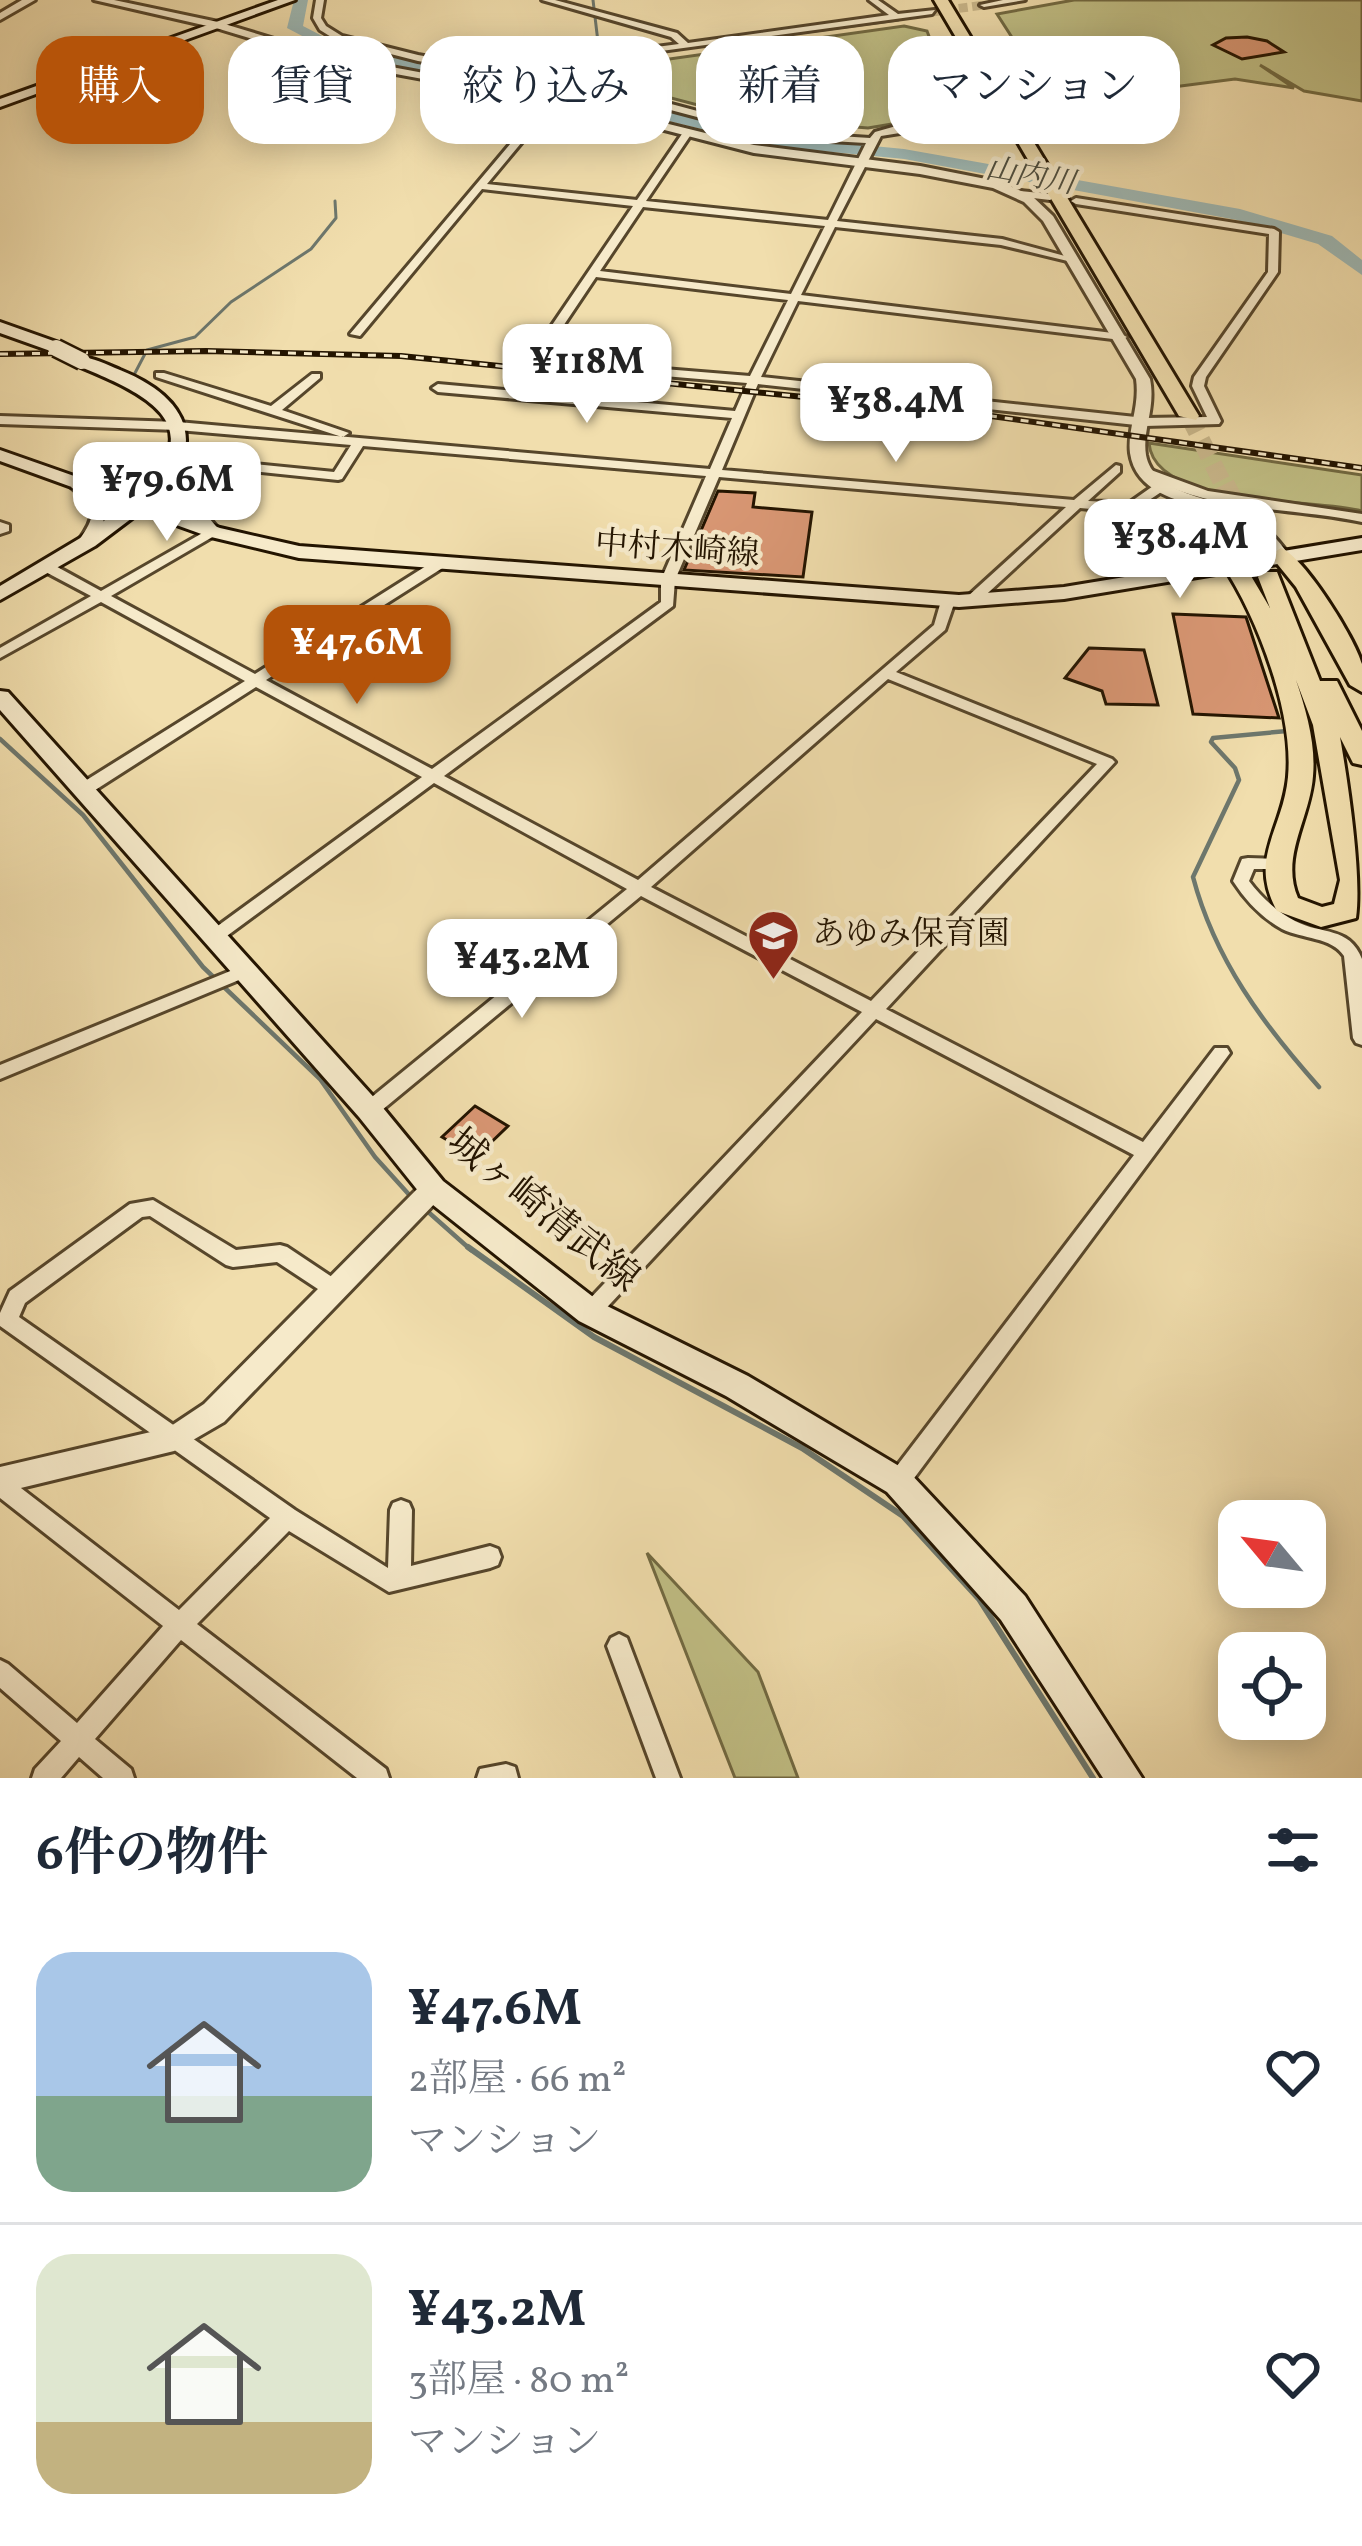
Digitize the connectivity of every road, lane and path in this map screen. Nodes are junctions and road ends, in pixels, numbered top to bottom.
1 (30, 0) edge
2 (99, 0) edge
3 (320, 0) edge
4 (546, 0) edge
5 (873, 0) edge
6 (1021, 0) edge
7 (283, 1) edge
8 (984, 5) dead end
9 (933, 8) edge
10 (0, 17) edge
11 (896, 17) junction
12 (934, 25) dead end
13 (218, 26) junction
14 (251, 36) edge
15 (342, 36) edge
16 (686, 45) junction
17 (672, 47) edge
18 (689, 58) dead end
19 (672, 59) edge
20 (0, 103) edge
21 (672, 107) edge
22 (672, 129) edge
23 (687, 133) junction
24 (888, 134) edge
25 (888, 135) edge
26 (874, 140) junction
27 (515, 144) edge
28 (865, 159) junction
29 (479, 186) junction
30 (1020, 194) junction
31 (1061, 197) junction
32 (638, 202) junction
33 (833, 224) junction
34 (1072, 261) junction
35 (591, 274) junction
36 (798, 298) junction
37 (0, 327) edge
38 (356, 334) dead end
39 (1121, 338) junction
40 (160, 375) dead end
41 (316, 376) dead end
42 (754, 380) junction
43 (438, 388) dead end
44 (273, 411) junction
45 (740, 416) junction
46 (1189, 416) tunnel mouth
47 (0, 421) edge
48 (1145, 422) junction
49 (178, 427) junction
50 (366, 442) junction
51 (0, 455) edge
52 (177, 459) junction
53 (1116, 469) dead end
54 (1144, 471) junction
55 (715, 473) junction
56 (62, 477) junction
57 (1160, 487) junction
58 (139, 504) junction
59 (1073, 504) junction
60 (1362, 518) edge
61 (214, 532) junction
62 (85, 541) junction
63 (1362, 544) edge
64 (439, 564) junction
65 (1234, 564) junction
66 (45, 566) junction
67 (1275, 566) junction
68 (668, 580) junction
69 (0, 593) edge
70 (102, 597) junction
71 (972, 600) junction
72 (948, 601) junction
73 (0, 654) edge
74 (886, 673) junction
75 (254, 681) junction
76 (1362, 685) edge
77 (0, 697) edge
78 (1324, 718) junction
79 (1362, 757) edge
80 (435, 779) junction
81 (83, 790) junction
82 (1362, 851) edge
83 (1276, 864) junction
84 (639, 888) junction
85 (214, 937) junction
86 (237, 974) junction
87 (878, 1010) junction
88 (1362, 1038) edge
89 (1221, 1053) dead end
90 (0, 1072) edge
91 (369, 1110) junction
92 (1145, 1152) junction
93 (423, 1199) junction
94 (334, 1289) junction
95 (590, 1312) junction
96 (174, 1439) junction
97 (0, 1482) edge
98 (898, 1482) junction
99 (401, 1510) dead end
100 (286, 1517) junction
101 (490, 1557) dead end
102 (399, 1580) junction
103 (178, 1627) junction
104 (619, 1646) dead end
105 (0, 1672) edge
106 (79, 1740) junction
107 (44, 1778) edge
108 (122, 1778) edge
109 (376, 1778) edge
110 (668, 1778) edge
111 (1124, 1778) edge

1 - 10 street
2 - 13 street
3 - 15 street
4 - 16 street
5 - 11 street
6 - 8 street
7 - 13 main road
9 - 11 street
9 - 12 street
9 - 31 main road
11 - 16 street
13 - 14 street
13 - 20 main road
16 - 17 street
18 - 19 street
21 - 26 street
22 - 23 street
23 - 28 street
23 - 32 street
24 - 26 street
25 - 26 street
26 - 28 street
27 - 29 street
28 - 30 street
28 - 33 street
29 - 32 street
29 - 38 street
30 - 31 street
30 - 34 street
31 - 46 main road
31 - 48 street
32 - 33 street
32 - 35 street
33 - 34 street
33 - 36 street
34 - 39 street
35 - 36 street
35 - 42 street
36 - 39 street
36 - 42 street
37 - 49 main road, bridge
39 - 48 street
40 - 44 street
41 - 44 street
42 - 45 street
42 - 48 street
43 - 45 street
44 - 50 street
45 - 55 street
47 - 49 street
48 - 54 street
49 - 50 street
49 - 52 main road
50 - 52 street
50 - 55 street
51 - 56 main road, 中村木崎線
52 - 58 main road
52 - 61 street
53 - 59 street
54 - 57 street
54 - 60 street
55 - 59 street
55 - 68 street
56 - 58 main road, 中村木崎線
56 - 62 street
57 - 59 street
57 - 67 street
58 - 61 main road, 中村木崎線
58 - 62 main road
59 - 71 street
61 - 64 main road, 中村木崎線
61 - 70 street
62 - 66 main road
63 - 67 main road, 中村木崎線
64 - 68 main road, 中村木崎線
64 - 75 street
65 - 67 main road, 中村木崎線
65 - 71 main road, 中村木崎線
65 - 83 main road
66 - 69 main road
66 - 70 street
67 - 76 main road
67 - 78 main road
67 - 79 main road
68 - 72 main road, 中村木崎線
68 - 80 street
70 - 73 street
70 - 75 street
71 - 72 main road, 中村木崎線
72 - 74 street
74 - 84 street
74 - 87 street
75 - 80 street
75 - 81 street
77 - 81 main road, 城ヶ崎清武線
78 - 82 main road
78 - 83 main road
80 - 84 street
80 - 85 street
81 - 85 main road, 城ヶ崎清武線
83 - 88 street
84 - 87 street
84 - 91 street
85 - 86 main road, 城ヶ崎清武線
86 - 90 street
86 - 91 main road, 城ヶ崎清武線
87 - 92 street
87 - 95 street
89 - 92 street
91 - 93 main road, 城ヶ崎清武線
92 - 98 street
93 - 94 street
93 - 95 main road, 城ヶ崎清武線
94 - 96 street
94 - 96 street
95 - 98 main road, 城ヶ崎清武線
96 - 97 street
96 - 100 street
97 - 103 street
98 - 111 main road, 城ヶ崎清武線
99 - 102 street
100 - 102 street
100 - 103 street
101 - 102 street
103 - 106 street
103 - 109 street
104 - 110 street
105 - 106 street
106 - 107 street
106 - 108 street

